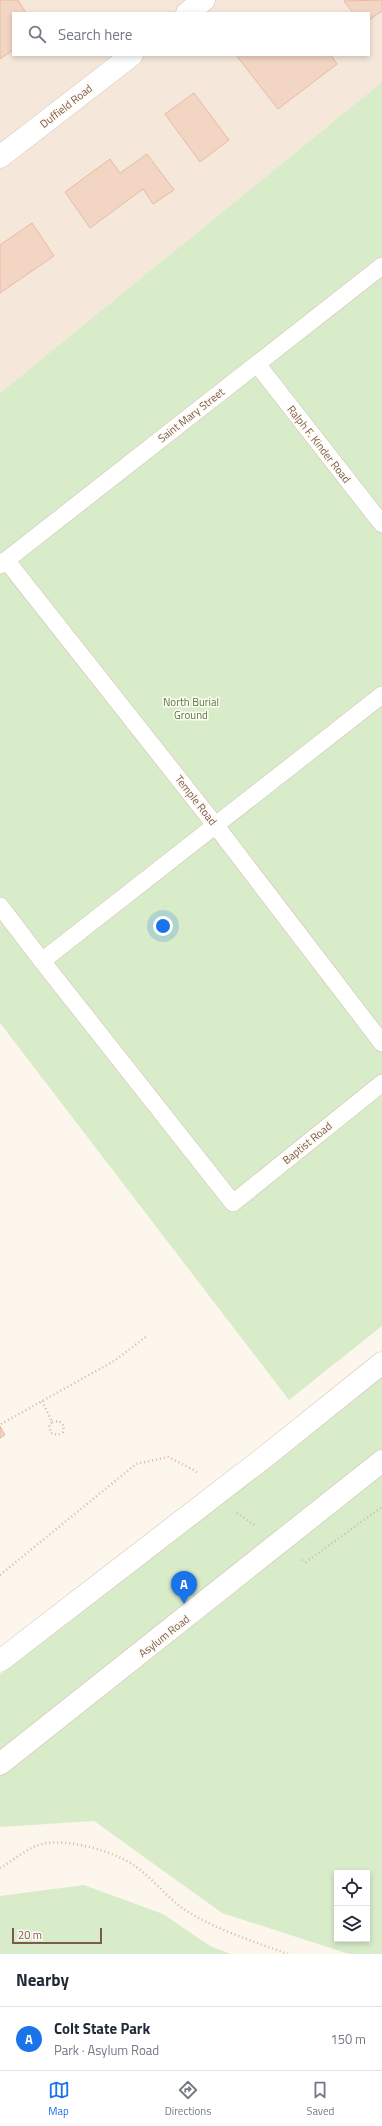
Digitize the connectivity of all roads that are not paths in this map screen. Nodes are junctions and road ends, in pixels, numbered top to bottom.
1 (204, 0) edge
2 (188, 12) edge
3 (131, 56) edge
4 (0, 157) edge
5 (382, 266) edge
6 (257, 364) junction
7 (380, 517) edge
8 (3, 562) edge
9 (382, 695) edge
10 (216, 826) junction
11 (0, 906) edge
12 (42, 961) junction
13 (382, 1043) edge
14 (382, 1083) edge
15 (382, 1363) edge
16 (382, 1461) edge
17 (0, 1661) edge
18 (0, 1764) edge

1 - 2 street
3 - 4 street, Duffield Road
5 - 6 lane, Saint Mary Street
6 - 7 lane, Ralph F. Kinder Road
6 - 8 lane, Saint Mary Street
8 - 10 lane, Temple Road
9 - 10 lane
10 - 12 lane
10 - 13 lane, Temple Road
11 - 12 lane
12 - 14 lane, Baptist Road
15 - 17 street
16 - 18 street, Asylum Road

